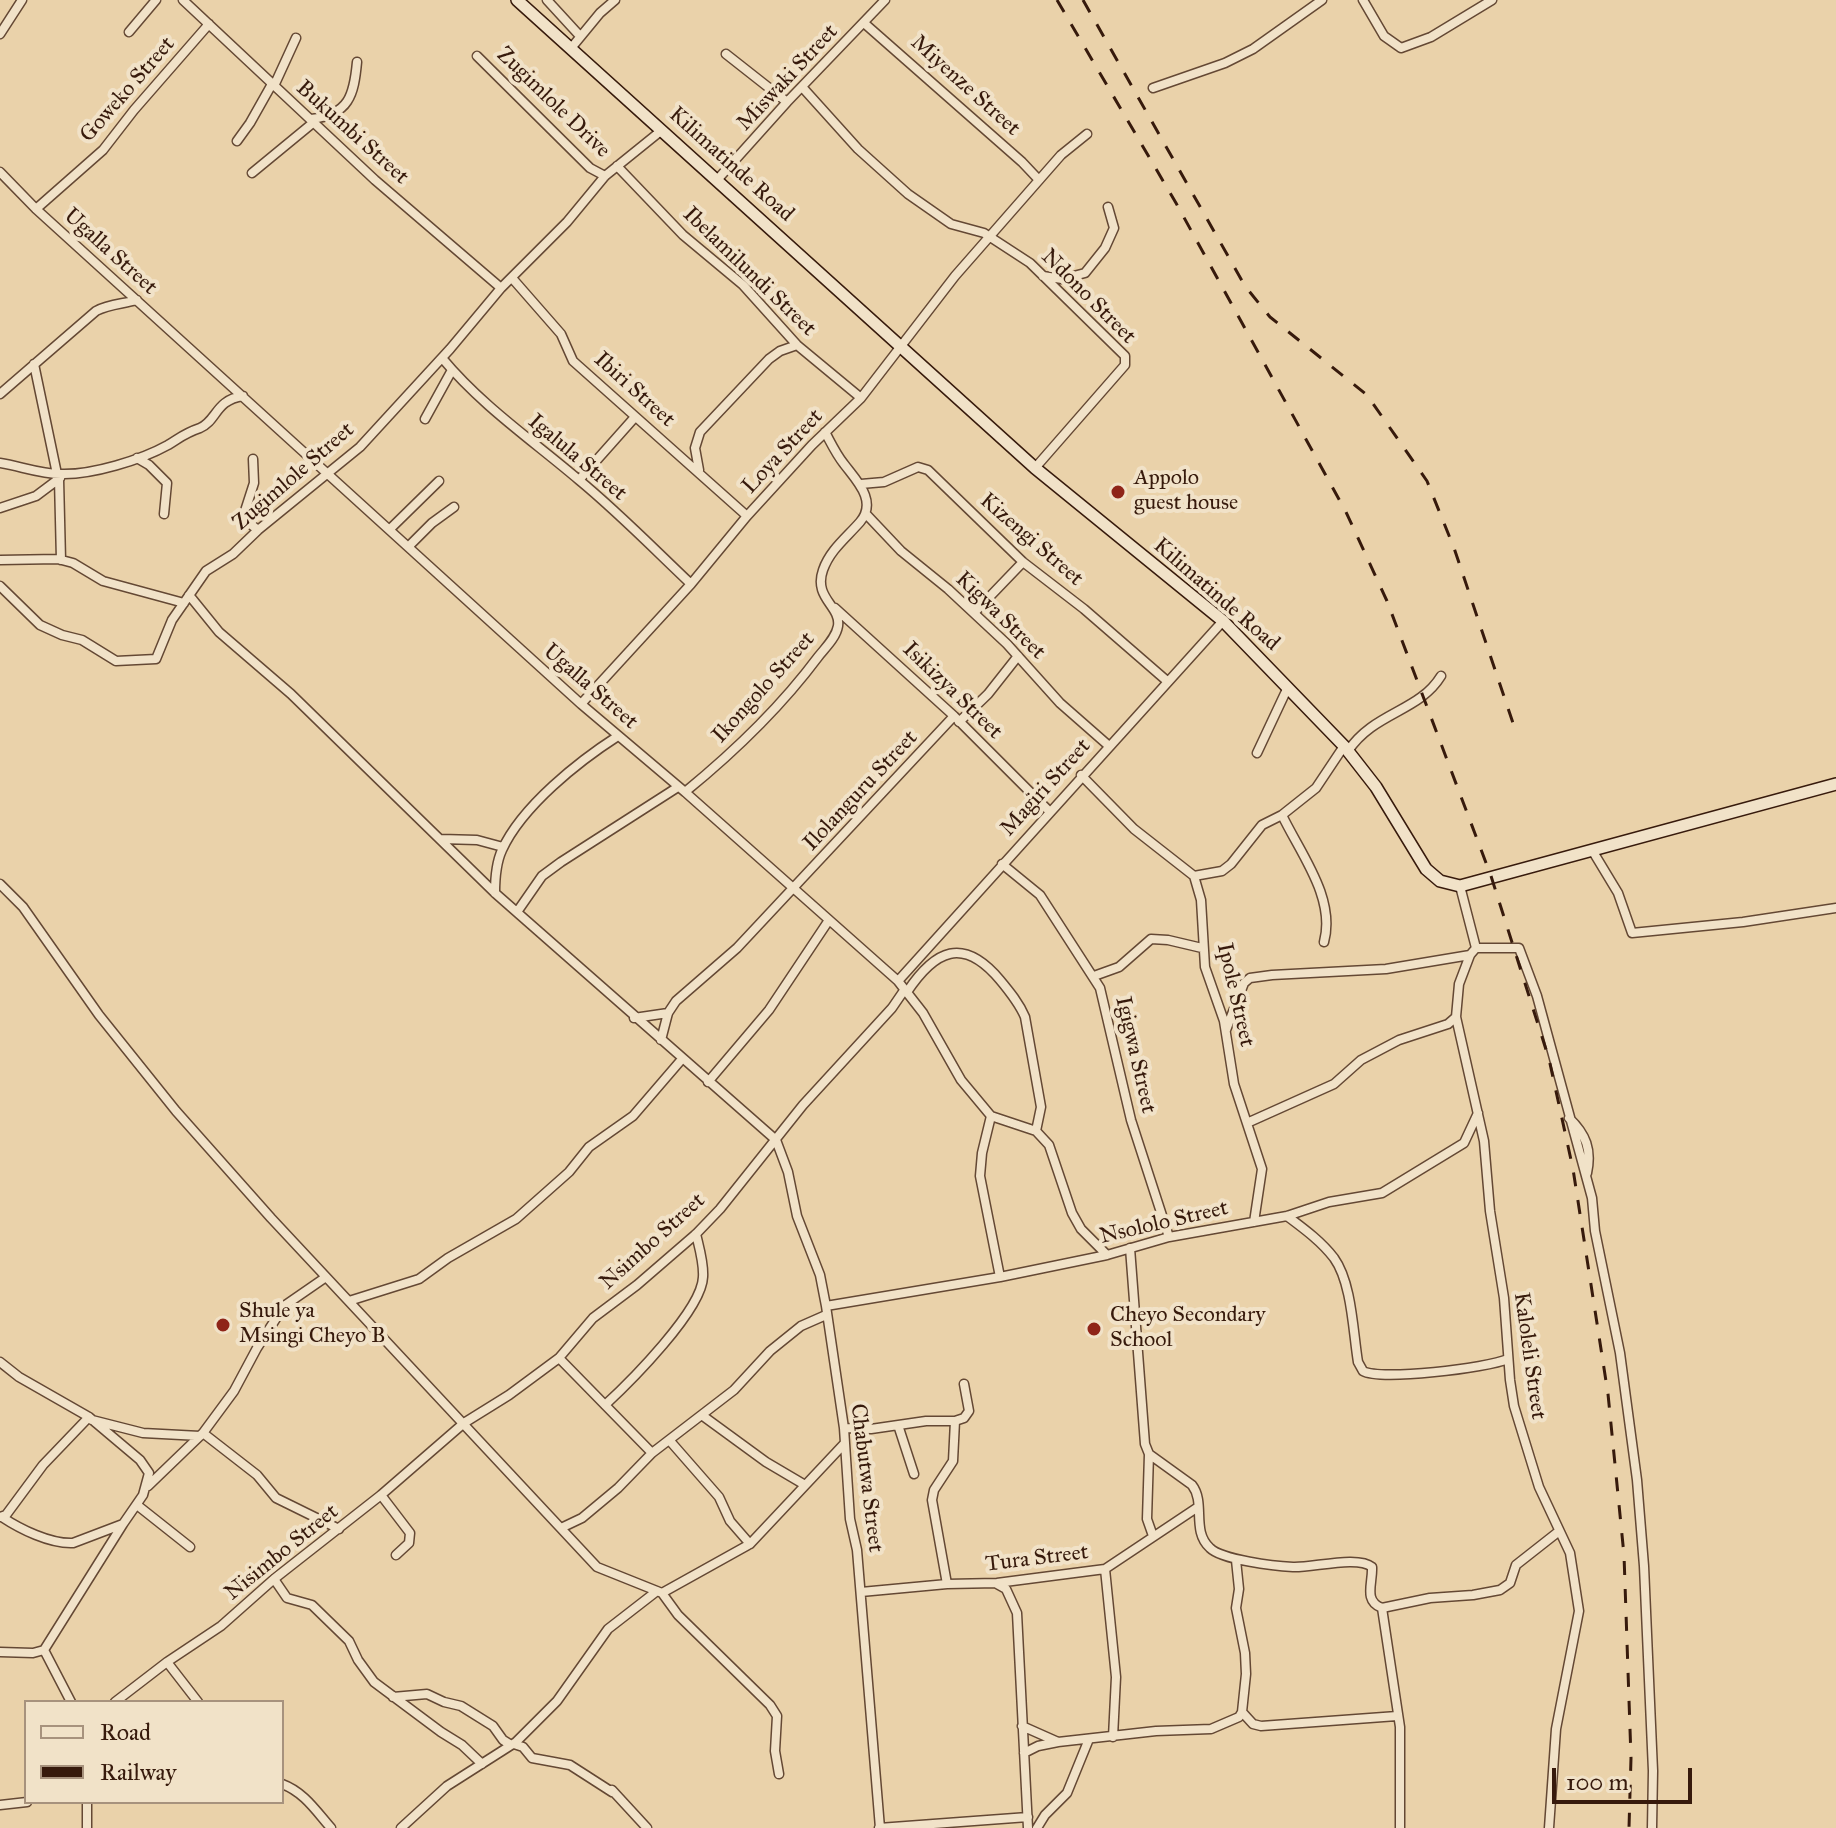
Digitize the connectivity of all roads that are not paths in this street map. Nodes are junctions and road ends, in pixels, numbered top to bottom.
1 (22, 0) edge
2 (156, 0) edge
3 (183, 0) edge
4 (517, 0) edge
5 (547, 0) edge
6 (615, 0) edge
7 (1322, 0) edge
8 (1363, 0) edge
9 (1492, 0) edge
10 (882, 1) edge
11 (864, 23) junction
12 (209, 24) junction
13 (129, 32) dead end
14 (0, 34) edge
15 (580, 36) junction
16 (296, 38) dead end
17 (572, 47) junction
18 (726, 54) dead end
19 (477, 56) dead end
20 (357, 62) dead end
21 (273, 85) junction
22 (803, 88) junction
23 (1153, 88) dead end
24 (787, 102) junction
25 (313, 121) junction
26 (662, 130) junction
27 (1087, 134) dead end
28 (237, 141) dead end
29 (617, 166) junction
30 (0, 172) edge
31 (252, 173) dead end
32 (605, 176) junction
33 (717, 180) junction
34 (1039, 180) junction
35 (1108, 207) dead end
36 (36, 209) junction
37 (990, 237) junction
38 (1043, 275) junction
39 (512, 278) junction
40 (501, 288) junction
41 (137, 300) junction
42 (797, 345) junction
43 (902, 346) junction
44 (442, 358) junction
45 (34, 364) junction
46 (452, 370) junction
47 (0, 394) edge
48 (243, 396) junction
49 (861, 398) junction
50 (635, 417) junction
51 (425, 419) dead end
52 (825, 432) junction
53 (137, 458) junction
54 (253, 459) dead end
55 (0, 463) edge
56 (1035, 468) junction
57 (699, 471) junction
58 (325, 473) junction
59 (60, 476) junction
60 (579, 480) junction
61 (439, 481) dead end
62 (861, 484) junction
63 (454, 507) dead end
64 (0, 508) edge
65 (164, 514) dead end
66 (866, 514) junction
67 (747, 516) junction
68 (390, 529) junction
69 (258, 530) junction
70 (409, 546) junction
71 (0, 560) edge
72 (61, 560) junction
73 (1023, 562) junction
74 (691, 584) junction
75 (0, 586) edge
76 (187, 599) junction
77 (827, 603) junction
78 (974, 613) junction
79 (1223, 621) junction
80 (1018, 656) junction
81 (1441, 676) dead end
82 (1167, 681) junction
83 (1288, 687) junction
84 (581, 704) junction
85 (957, 719) junction
86 (618, 736) junction
87 (1109, 746) junction
88 (1346, 748) junction
89 (1257, 753) dead end
90 (1081, 775) junction
91 (1836, 784) edge
92 (681, 789) junction
93 (1049, 811) junction
94 (1282, 815) junction
95 (441, 839) junction
96 (503, 847) junction
97 (1592, 850) junction
98 (1002, 864) junction
99 (1194, 876) junction
100 (0, 884) edge
101 (1460, 886) junction
102 (795, 890) junction
103 (495, 893) junction
104 (1836, 908) edge
105 (517, 912) junction
106 (829, 920) junction
107 (1324, 942) dead end
108 (1202, 948) junction
109 (1473, 951) junction
110 (1094, 976) junction
111 (898, 981) junction
112 (906, 991) junction
113 (668, 1013) junction
114 (1456, 1017) junction
115 (634, 1018) junction
116 (1225, 1030) junction
117 (661, 1040) junction
118 (682, 1059) junction
119 (708, 1082) junction
120 (1478, 1113) junction
121 (991, 1116) junction
122 (1247, 1123) junction
123 (1036, 1131) junction
124 (776, 1140) junction
125 (1287, 1216) junction
126 (1254, 1222) junction
127 (696, 1234) junction
128 (1169, 1237) junction
129 (1130, 1248) junction
130 (1107, 1255) junction
131 (326, 1277) junction
132 (1000, 1277) junction
133 (349, 1301) junction
134 (826, 1310) junction
135 (559, 1358) junction
136 (1508, 1359) junction
137 (0, 1362) edge
138 (964, 1384) dead end
139 (605, 1405) junction
140 (703, 1416) junction
141 (90, 1418) junction
142 (955, 1421) junction
143 (464, 1423) junction
144 (898, 1425) junction
145 (844, 1428) junction
146 (202, 1434) junction
147 (670, 1441) junction
148 (844, 1444) junction
149 (652, 1453) junction
150 (1149, 1454) junction
151 (914, 1474) dead end
152 (805, 1485) junction
153 (147, 1487) junction
154 (381, 1495) junction
155 (137, 1505) junction
156 (1198, 1507) junction
157 (1, 1517) edge
158 (123, 1524) junction
159 (561, 1528) junction
160 (339, 1529) junction
161 (1558, 1532) junction
162 (1153, 1536) junction
163 (750, 1544) junction
164 (190, 1547) dead end
165 (396, 1555) dead end
166 (1236, 1560) junction
167 (1105, 1569) junction
168 (274, 1579) junction
169 (997, 1583) junction
170 (947, 1584) junction
171 (660, 1592) junction
172 (861, 1592) junction
173 (1382, 1608) junction
174 (44, 1650) junction
175 (0, 1652) edge
176 (167, 1662) junction
177 (393, 1697) junction
178 (70, 1700) edge
179 (118, 1700) edge
180 (196, 1700) edge
181 (1242, 1712) junction
182 (1397, 1716) junction
183 (1022, 1726) junction
184 (1113, 1737) junction
185 (1089, 1739) junction
186 (1058, 1742) junction
187 (512, 1745) junction
188 (1024, 1753) junction
189 (482, 1764) junction
190 (779, 1774) dead end
191 (284, 1785) edge
192 (24, 1802) edge
193 (87, 1804) edge
194 (0, 1805) edge
195 (1028, 1817) junction
196 (408, 1825) edge
197 (87, 1828) edge
198 (331, 1828) edge
199 (401, 1828) edge
200 (647, 1828) edge
201 (880, 1828) edge
202 (1028, 1828) edge
203 (1037, 1828) edge
204 (1400, 1828) edge
205 (1549, 1828) edge
206 (1652, 1828) edge

1 - 14 street
2 - 13 street
3 - 12 street, Bukumbi Street
4 - 17 main road, Kilimatinde Road
5 - 15 street
6 - 15 street
7 - 23 street
8 - 9 street
10 - 11 street, Miswaki Street
11 - 22 street, Miswaki Street
11 - 34 street, Miyenze Street
12 - 21 street, Bukumbi Street
12 - 36 street, Goweko Street
15 - 17 street
16 - 21 street
17 - 26 main road, Kilimatinde Road
18 - 24 street
19 - 32 street, Zugimlole Drive
20 - 25 street
21 - 25 street, Bukumbi Street
21 - 28 street
22 - 24 street, Miswaki Street
22 - 37 street, Ndono Street
24 - 33 street, Miswaki Street
25 - 31 street
25 - 40 street, Bukumbi Street
26 - 29 street, Zugimlole Street
26 - 33 main road, Kilimatinde Road
27 - 34 street, Loya Street
29 - 32 street, Zugimlole Street
29 - 42 street, Ibelamilundi Street
30 - 36 street, Ugalla Street
32 - 39 street, Zugimlole Street
33 - 43 main road, Kilimatinde Road
34 - 37 street, Loya Street
35 - 38 street
36 - 41 street, Ugalla Street
37 - 38 street, Ndono Street
37 - 43 street, Loya Street
38 - 56 street, Ndono Street
39 - 40 street, Zugimlole Street
39 - 50 street, Ibiri Street
40 - 44 street, Zugimlole Street
41 - 45 street
41 - 48 street, Ugalla Street
42 - 49 street, Ibelamilundi Street
42 - 57 street
43 - 49 street, Loya Street
43 - 56 main road, Kilimatinde Road
44 - 46 street, Igalula Street
44 - 58 street, Zugimlole Street
45 - 47 street
45 - 59 street
46 - 51 street
46 - 60 street, Igalula Street
48 - 53 street
48 - 58 street, Ugalla Street
49 - 52 street, Loya Street
50 - 57 street, Ibiri Street
50 - 60 street
52 - 62 street
52 - 67 street, Loya Street
53 - 59 street
53 - 65 street
54 - 69 street
55 - 59 street
56 - 79 main road, Kilimatinde Road
57 - 67 street, Ibiri Street
58 - 68 street, Ugalla Street
58 - 69 street, Zugimlole Street
59 - 64 street
59 - 72 street
60 - 74 street, Igalula Street
61 - 68 street
62 - 66 street
62 - 73 street, Kizengi Street
63 - 70 street
66 - 77 street, Ikongolo Street
66 - 78 street, Kigwa Street
67 - 74 street, Loya Street
68 - 70 street, Ugalla Street
69 - 76 street, Zugimlole Street
70 - 84 street, Ugalla Street
71 - 72 street
72 - 76 street
73 - 78 street
73 - 82 street, Kizengi Street
74 - 84 street, Loya Street
75 - 76 street, Zugimlole Street
76 - 95 street
77 - 85 street, Isikizya Street
77 - 92 street, Ikongolo Street
78 - 80 street, Kigwa Street
79 - 82 street, Magiri Street
79 - 83 main road, Kilimatinde Road
80 - 85 street, Ilolanguru Street
80 - 87 street, Kigwa Street
81 - 88 street
82 - 87 street, Magiri Street
83 - 88 main road, Kilimatinde Road
83 - 89 street
84 - 86 street, Ugalla Street
85 - 93 street, Isikizya Street
85 - 102 street, Ilolanguru Street
86 - 92 street, Ugalla Street
86 - 96 street
87 - 90 street, Magiri Street
88 - 94 street
88 - 101 main road, Kilimatinde Road
90 - 93 street, Magiri Street
90 - 99 street
91 - 97 main road
92 - 102 street, Ugalla Street
92 - 105 street
93 - 98 street, Magiri Street
94 - 99 street
94 - 107 street
95 - 96 street
95 - 103 street
96 - 103 street
97 - 101 main road
97 - 104 street
98 - 110 street, Igigwa Street
98 - 111 street, Magiri Street
99 - 108 street, Ipole Street
100 - 131 street
101 - 109 street
102 - 106 street, Ugalla Street
102 - 113 street, Ilolanguru Street
103 - 105 street
105 - 115 street
106 - 111 street, Ugalla Street
106 - 119 street
108 - 110 street
108 - 116 street, Ipole Street
109 - 114 street, Kaloleli Street
109 - 116 street
109 - 206 street
110 - 128 street, Igigwa Street
111 - 112 street, Ugalla Street
112 - 121 street, Ugalla Street
112 - 123 street, Nsimbo Street
112 - 124 street, Nsimbo Street
113 - 115 street
113 - 117 street
114 - 120 street, Kaloleli Street
114 - 122 street
115 - 117 street
116 - 122 street, Ipole Street
117 - 118 street
118 - 119 street
118 - 133 street
119 - 124 street
120 - 125 street, Nsololo Street
120 - 136 street, Kaloleli Street
121 - 123 street
121 - 132 street
122 - 126 street, Ipole Street
123 - 130 street
124 - 127 street, Nsimbo Street
124 - 134 street, Chabutwa Street
125 - 126 street, Nsololo Street
125 - 136 street
126 - 128 street, Nsololo Street
127 - 135 street, Nsimbo Street
127 - 139 street
128 - 129 street, Nsololo Street
129 - 130 street, Nsololo Street
129 - 150 street
130 - 132 street, Nsololo Street
131 - 133 street
131 - 146 street
132 - 134 street, Nsololo Street
133 - 143 street
134 - 140 street, Nsololo Street
134 - 145 street, Chabutwa Street
135 - 139 street
135 - 143 street, Nsimbo Street
136 - 161 street, Kaloleli Street
137 - 141 street
138 - 142 street
139 - 149 street
140 - 147 street, Nsololo Street
140 - 152 street
141 - 146 street
141 - 153 street
141 - 157 street
142 - 144 street
142 - 170 street
143 - 154 street, Nisimbo Street
143 - 159 street
144 - 145 street
144 - 151 street
145 - 148 street, Chabutwa Street
146 - 153 street
146 - 160 street
147 - 149 street, Nsololo Street
147 - 163 street
148 - 152 street
148 - 172 street, Chabutwa Street
149 - 159 street, Nsololo Street
150 - 156 street
150 - 162 street
152 - 163 street
153 - 155 street
154 - 160 street, Nisimbo Street
154 - 165 street
155 - 158 street
155 - 164 street
156 - 162 street, Tura Street
156 - 166 street
157 - 158 street
158 - 174 street
159 - 171 street
160 - 168 street, Nisimbo Street
161 - 173 street
161 - 205 street, Kaloleli Street
162 - 167 street, Tura Street
163 - 171 street
166 - 173 street
166 - 181 street
167 - 169 street, Tura Street
167 - 184 street
168 - 176 street, Nisimbo Street
168 - 177 street
169 - 170 street, Tura Street
169 - 183 street
170 - 172 street, Tura Street
171 - 187 street
171 - 190 street
172 - 201 street, Chabutwa Street
173 - 182 street
174 - 175 street
174 - 178 street
176 - 179 street, Nisimbo Street
176 - 180 street
177 - 187 street
177 - 189 street
181 - 182 street
181 - 184 street
182 - 204 street
183 - 186 street
183 - 188 street
184 - 185 street
185 - 186 street
185 - 203 street
186 - 188 street
187 - 189 street
187 - 200 street
188 - 195 street
189 - 196 street
191 - 198 street
192 - 194 street
193 - 197 street
195 - 201 street
195 - 202 street
196 - 199 street

